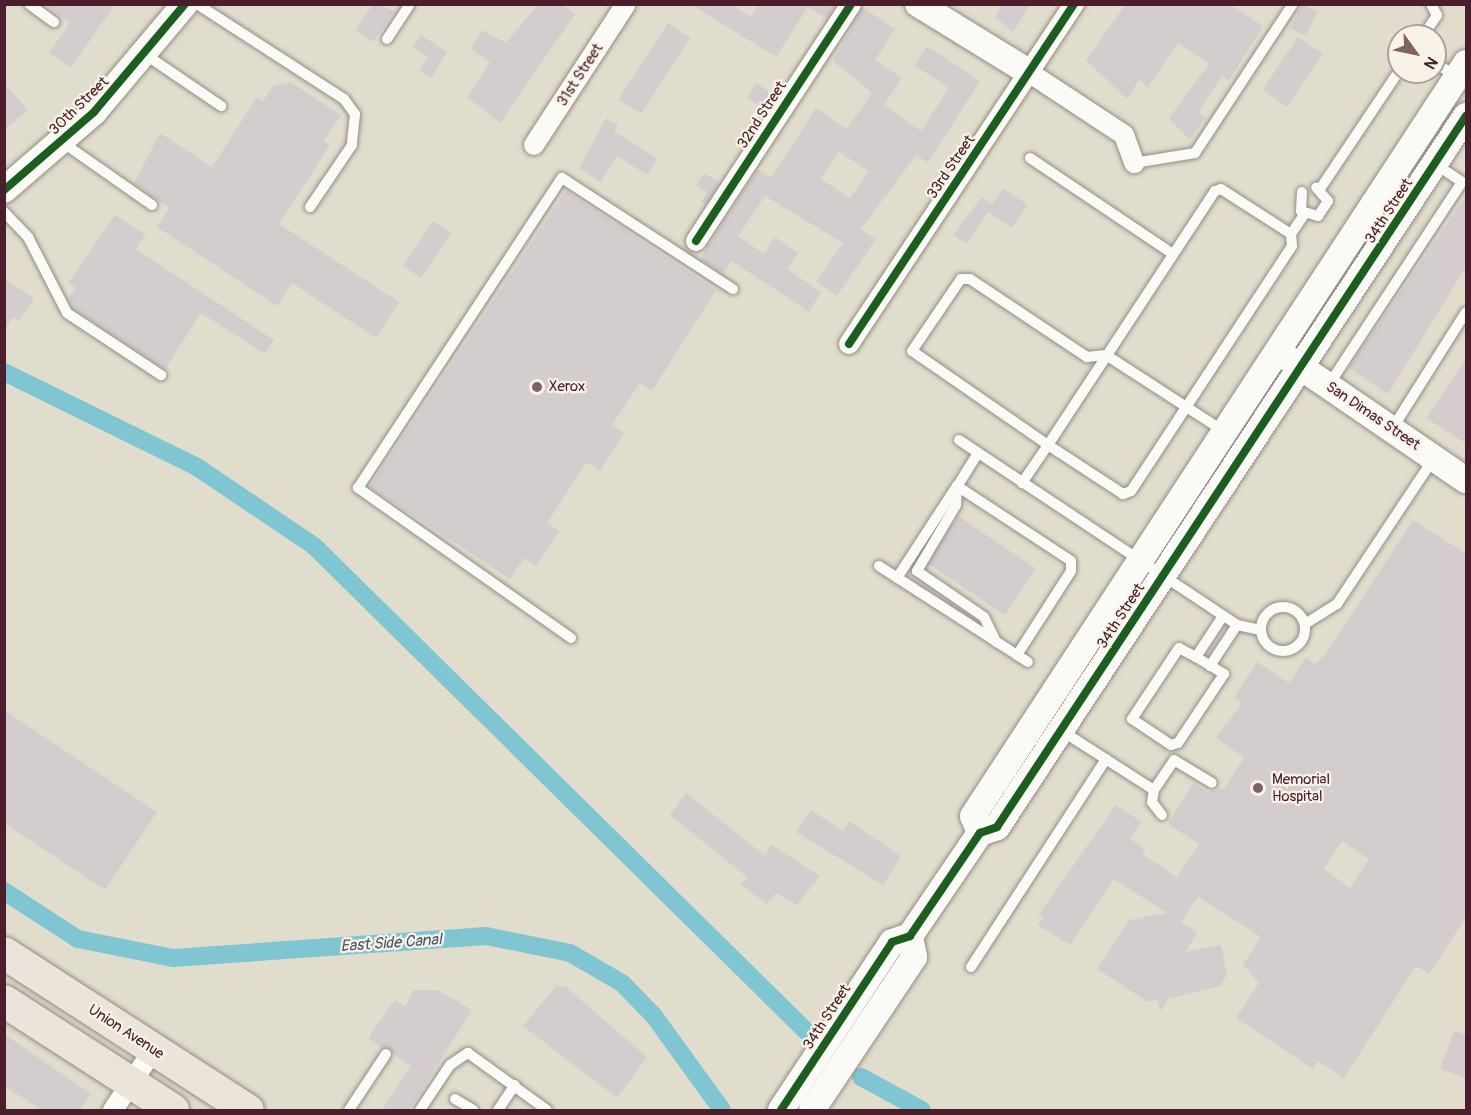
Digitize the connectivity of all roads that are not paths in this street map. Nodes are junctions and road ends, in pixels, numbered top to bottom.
1 (29, 4) edge
2 (185, 4) edge
3 (197, 4) edge
4 (410, 4) edge
5 (626, 4) edge
6 (851, 4) edge
7 (918, 4) edge
8 (1074, 4) edge
9 (1293, 4) edge
10 (1431, 4) edge
11 (54, 22) dead end
12 (1431, 24) edge
13 (387, 39) dead end
14 (146, 55) junction
15 (1447, 66) edge
16 (1462, 70) edge
17 (1030, 73) junction
18 (1390, 84) edge
19 (221, 106) dead end
20 (1467, 116) edge
21 (1460, 139) edge
22 (62, 142) junction
23 (534, 145) dead end
24 (1030, 158) dead end
25 (1134, 163) joint
26 (1436, 164) junction
27 (4, 190) edge
28 (1302, 192) dead end
29 (152, 205) dead end
30 (310, 207) dead end
31 (4, 212) edge
32 (1304, 214) junction
33 (1291, 234) junction
34 (696, 241) dead end
35 (1173, 254) junction
36 (733, 289) dead end
37 (1467, 312) edge
38 (849, 344) dead end
39 (1279, 352) junction
40 (1106, 355) junction
41 (1303, 369) junction
42 (161, 375) dead end
43 (1328, 386) junction
44 (1186, 408) junction
45 (1392, 429) junction
46 (1225, 432) junction
47 (959, 440) dead end
48 (1048, 445) junction
49 (978, 453) junction
50 (1434, 458) junction
51 (1467, 480) edge
52 (1022, 483) junction
53 (957, 486) junction
54 (1139, 563) junction
55 (879, 566) dead end
56 (897, 578) junction
57 (1162, 578) junction
58 (1223, 616) junction
59 (1305, 624) junction
60 (1236, 625) junction
61 (1260, 630) junction
62 (571, 638) dead end
63 (996, 642) junction
64 (1017, 655) junction
65 (1196, 657) junction
66 (1028, 662) dead end
67 (1210, 666) junction
68 (1062, 731) junction
69 (1106, 759) junction
70 (1212, 783) dead end
71 (1154, 790) junction
72 (1162, 815) dead end
73 (980, 833) junction
74 (910, 936) junction
75 (4, 953) edge
76 (971, 967) dead end
77 (4, 1001) edge
78 (154, 1049) junction
79 (386, 1054) dead end
80 (131, 1083) junction
81 (515, 1085) junction
82 (455, 1099) dead end
83 (786, 1102) edge
84 (816, 1109) edge
85 (113, 1110) edge
86 (173, 1110) edge
87 (248, 1110) edge
88 (349, 1110) edge
89 (420, 1110) edge
90 (474, 1110) edge
91 (498, 1110) edge
92 (547, 1110) edge

1 - 11 lane
2 - 14 street, 30th Street
3 - 30 lane
4 - 13 lane
5 - 23 street, 31st Street
6 - 34 street, 32nd Street
7 - 17 street
8 - 17 street, 33rd Street
9 - 25 lane
10 - 12 lane
14 - 19 lane
14 - 22 street, 30th Street
15 - 16 lane
16 - 39 street, 34th Street
17 - 25 street
17 - 38 street, 33rd Street
18 - 32 lane
20 - 21 street, 34th Street
21 - 26 street, 34th Street
22 - 27 street, 30th Street
22 - 29 lane
24 - 35 lane
26 - 41 street, 34th Street
26 - 43 lane
28 - 32 lane
31 - 42 lane
32 - 33 lane
33 - 35 lane
33 - 44 lane
35 - 40 lane
36 - 62 lane
37 - 45 lane
39 - 41 street, San Dimas Street
39 - 46 street, 34th Street
40 - 44 lane
40 - 48 lane
40 - 48 lane
41 - 43 street, San Dimas Street
41 - 57 street, 34th Street
43 - 45 street, San Dimas Street
44 - 46 lane
44 - 48 lane
45 - 50 street, San Dimas Street
46 - 54 street, 34th Street
47 - 49 lane
48 - 52 lane
49 - 52 lane
49 - 53 lane
50 - 51 street, San Dimas Street
50 - 59 lane
52 - 54 lane
53 - 56 lane
53 - 63 lane
53 - 64 lane
54 - 57 lane
54 - 73 street, 34th Street
55 - 56 lane
56 - 63 lane
57 - 58 lane
57 - 68 street, 34th Street
58 - 60 lane
58 - 65 lane
59 - 61 lane
59 - 61 lane
60 - 61 lane
60 - 67 lane
63 - 64 lane
64 - 66 lane
65 - 67 lane
65 - 67 lane
68 - 69 lane
68 - 73 street, 34th Street
69 - 71 lane
69 - 76 lane
70 - 71 lane
71 - 72 lane
73 - 74 street, 34th Street
74 - 83 street, 34th Street
74 - 84 street
75 - 78 main road, Union Avenue
77 - 80 main road
78 - 80 street
78 - 87 main road, Union Avenue
79 - 88 lane
80 - 85 street
80 - 86 main road
81 - 89 lane
81 - 91 lane
81 - 92 lane
82 - 90 lane
83 - 84 lane

